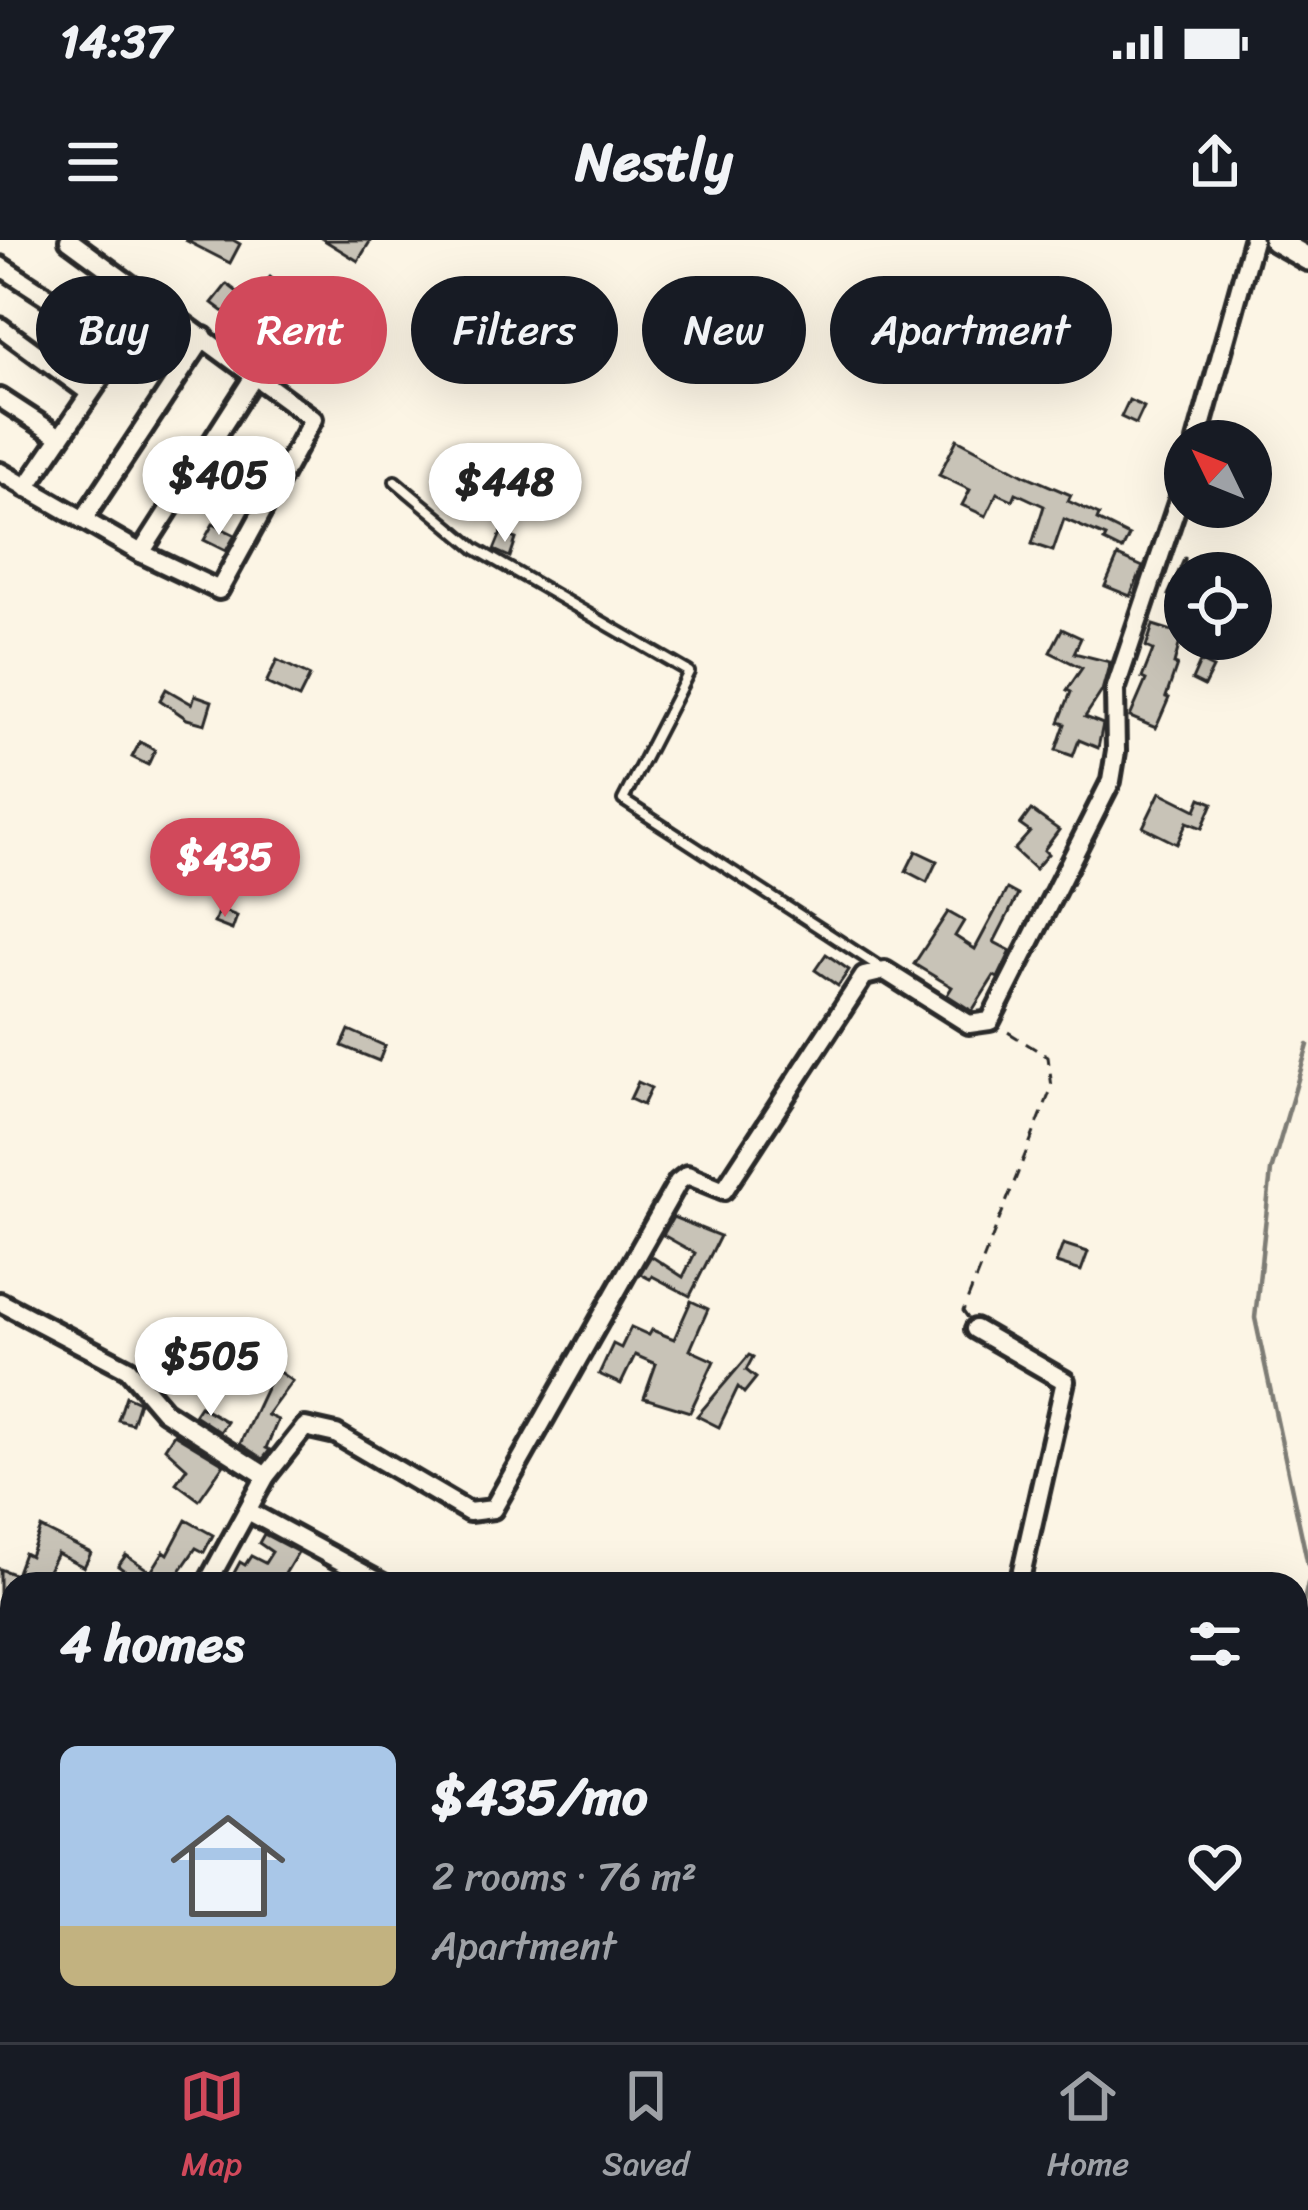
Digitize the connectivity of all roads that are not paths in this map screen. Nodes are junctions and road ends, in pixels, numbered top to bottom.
1 (69, 240) edge
2 (1253, 240) edge
3 (1275, 240) edge
4 (1308, 259) edge
5 (0, 266) edge
6 (120, 276) edge
7 (36, 289) edge
8 (0, 327) edge
9 (191, 328) edge
10 (204, 338) junction
11 (215, 346) edge
12 (96, 384) edge
13 (249, 384) edge
14 (267, 384) edge
15 (90, 393) junction
16 (0, 398) edge
17 (1203, 420) edge
18 (59, 437) junction
19 (0, 472) edge
20 (395, 482) dead end
21 (26, 488) junction
22 (83, 520) junction
23 (1170, 528) edge
24 (141, 553) junction
25 (885, 971) junction
26 (0, 1302) edge
27 (975, 1329) road end
28 (266, 1476) junction
29 (248, 1511) junction
30 (214, 1572) edge
31 (361, 1572) edge
32 (1022, 1572) edge

1 - 6 street
2 - 17 street
3 - 4 street
5 - 7 street
8 - 15 street
9 - 10 street
10 - 11 street
10 - 22 street
12 - 15 street
13 - 24 street
14 - 24 street
15 - 18 street
16 - 18 street
18 - 21 street
19 - 21 street
20 - 25 lane
21 - 22 street
22 - 24 street
23 - 25 street
25 - 28 street
26 - 28 street
27 - 32 street
28 - 29 street
29 - 30 street
29 - 31 street

